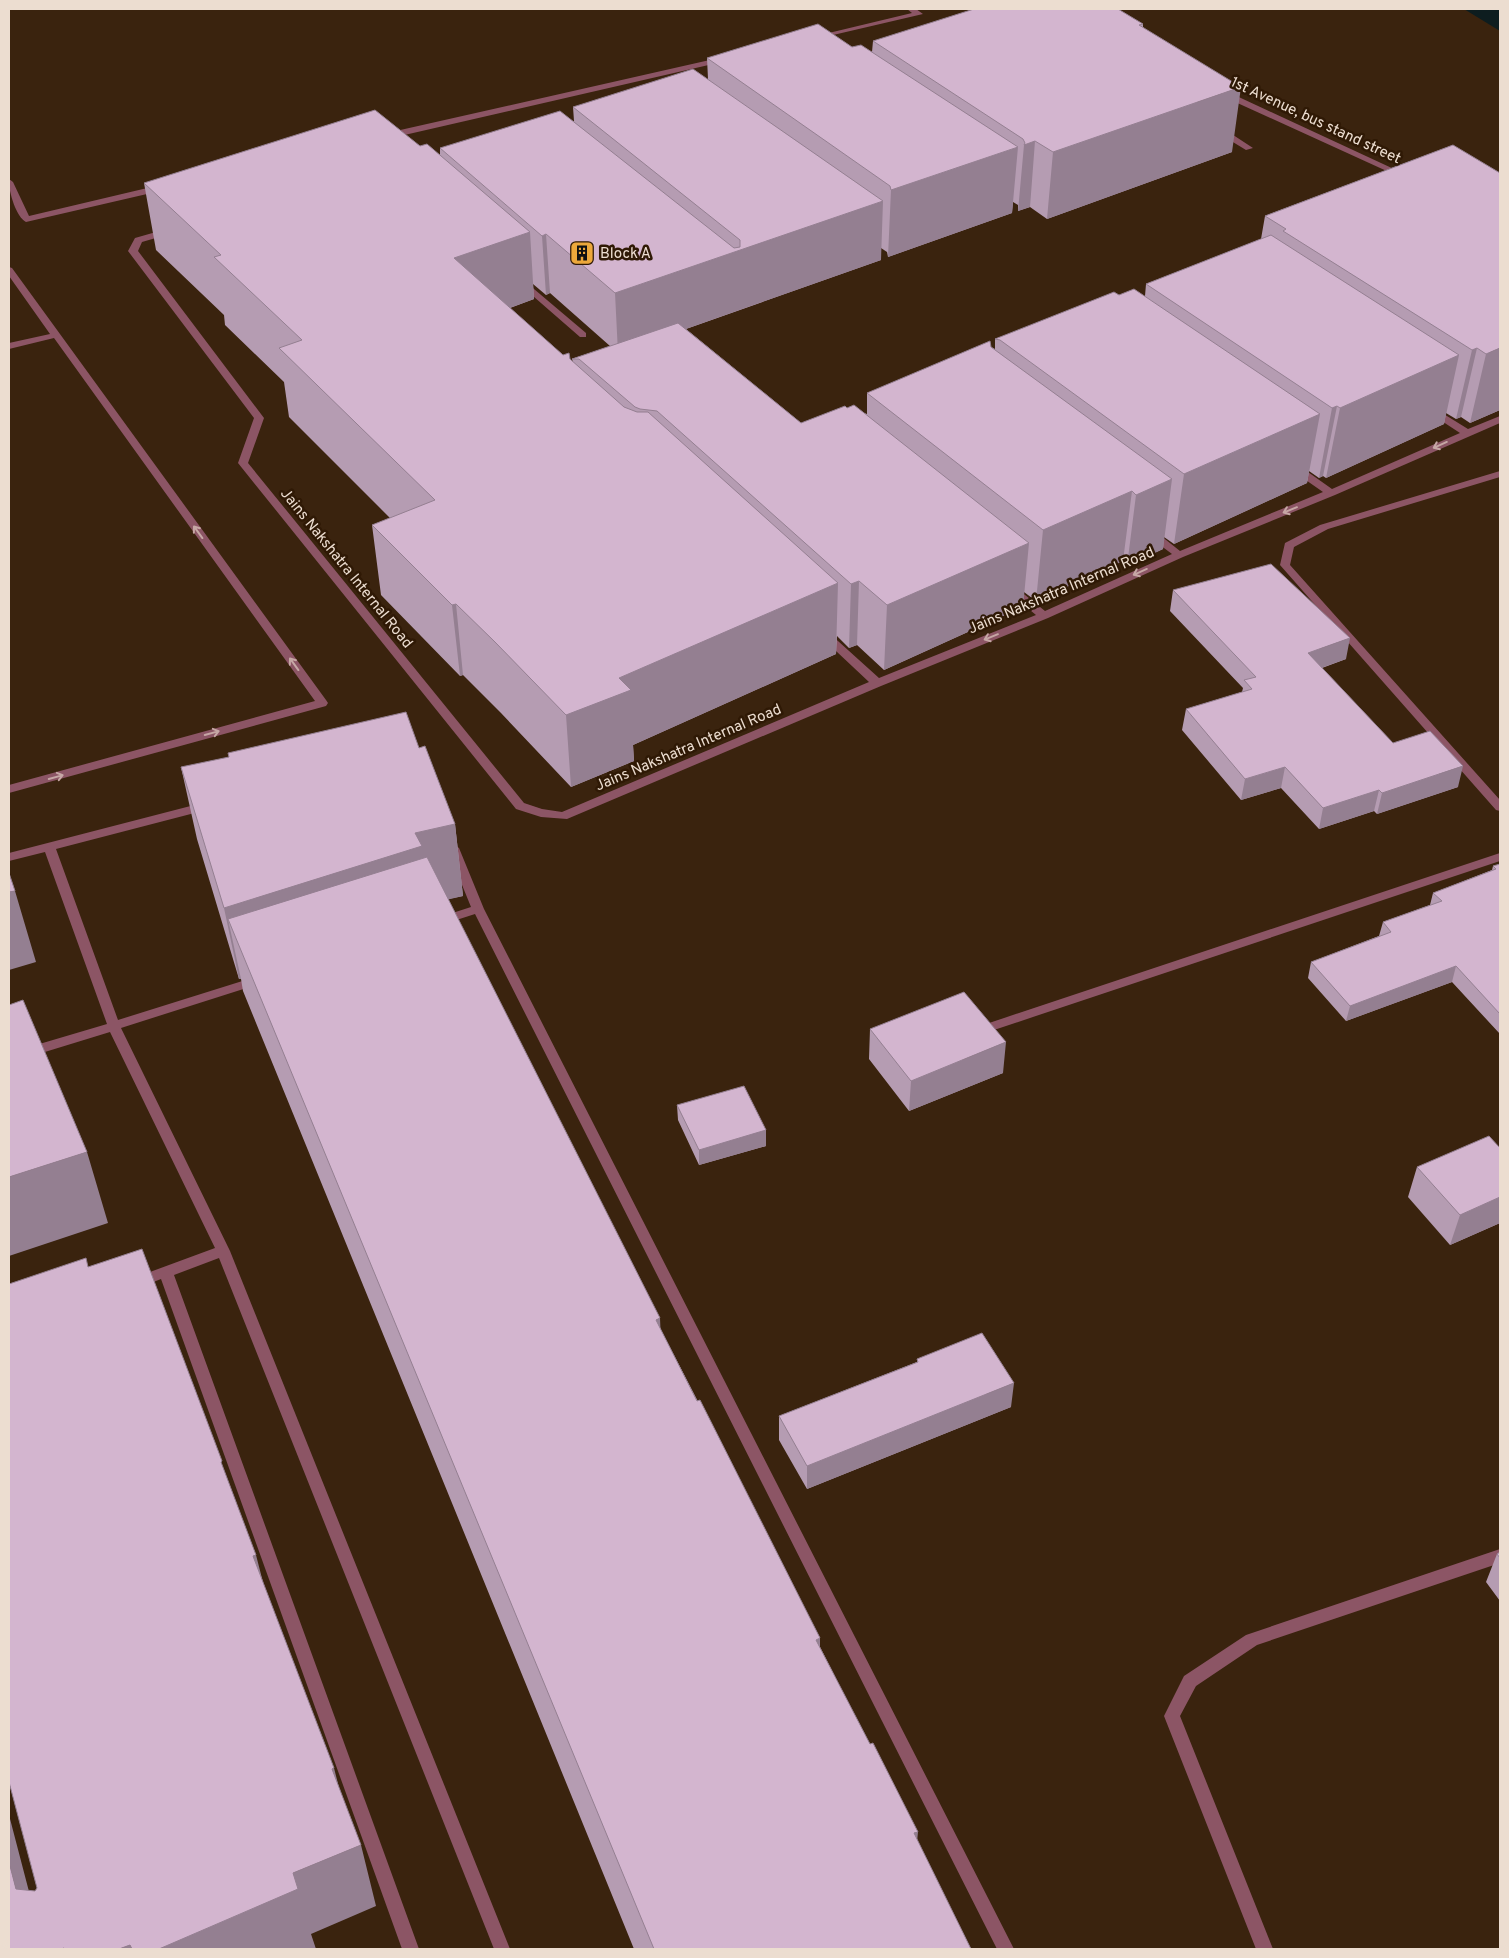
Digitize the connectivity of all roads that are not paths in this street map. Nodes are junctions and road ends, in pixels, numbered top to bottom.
1 (911, 9) edge
2 (802, 40) edge
3 (734, 56) edge
4 (1214, 89) edge
5 (1215, 128) edge
6 (375, 139) edge
7 (1250, 148) dead end
8 (1411, 179) edge
9 (9, 182) edge
10 (172, 186) edge
11 (178, 228) edge
12 (9, 270) edge
13 (510, 271) edge
14 (56, 335) junction
15 (583, 335) dead end
16 (9, 346) edge
17 (1419, 402) edge
18 (1500, 419) edge
19 (1467, 433) junction
20 (1282, 459) edge
21 (1500, 474) edge
22 (1331, 493) junction
23 (1140, 525) edge
24 (1180, 555) junction
25 (999, 580) edge
26 (1044, 616) junction
27 (819, 629) edge
28 (877, 683) junction
29 (9, 790) edge
30 (222, 802) edge
31 (1500, 807) edge
32 (448, 835) edge
33 (49, 847) junction
34 (9, 857) edge
35 (1500, 857) edge
36 (478, 909) junction
37 (431, 924) edge
38 (272, 975) edge
39 (114, 1026) junction
40 (990, 1027) edge
41 (9, 1058) edge
42 (223, 1251) junction
43 (166, 1273) junction
44 (120, 1290) edge
45 (1500, 1556) edge
46 (410, 1949) edge
47 (502, 1949) edge
48 (1006, 1949) edge
49 (1264, 1949) edge

1 - 2 street
3 - 6 street
4 - 8 street, 1st Avenue, bus stand street
5 - 7 street
9 - 10 street
11 - 28 street, Jains Nakshatra Internal Road
12 - 14 street
13 - 15 street
14 - 16 street
29 -> 14 street
17 - 19 street
18 - 19 street, Jains Nakshatra Internal Road
19 -> 22 street, Jains Nakshatra Internal Road
20 - 22 street
21 - 31 street
22 -> 24 street, Jains Nakshatra Internal Road
23 - 24 street
24 -> 26 street, Jains Nakshatra Internal Road
25 - 26 street
26 -> 28 street, Jains Nakshatra Internal Road
27 - 28 street
30 - 33 street
32 - 36 street
33 - 34 street
33 - 39 street
35 - 40 street
36 - 37 street
36 - 48 street
38 - 39 street
39 - 41 street
39 - 42 street
42 - 43 street
42 - 47 street
43 - 44 street
43 - 46 street
45 - 49 street

